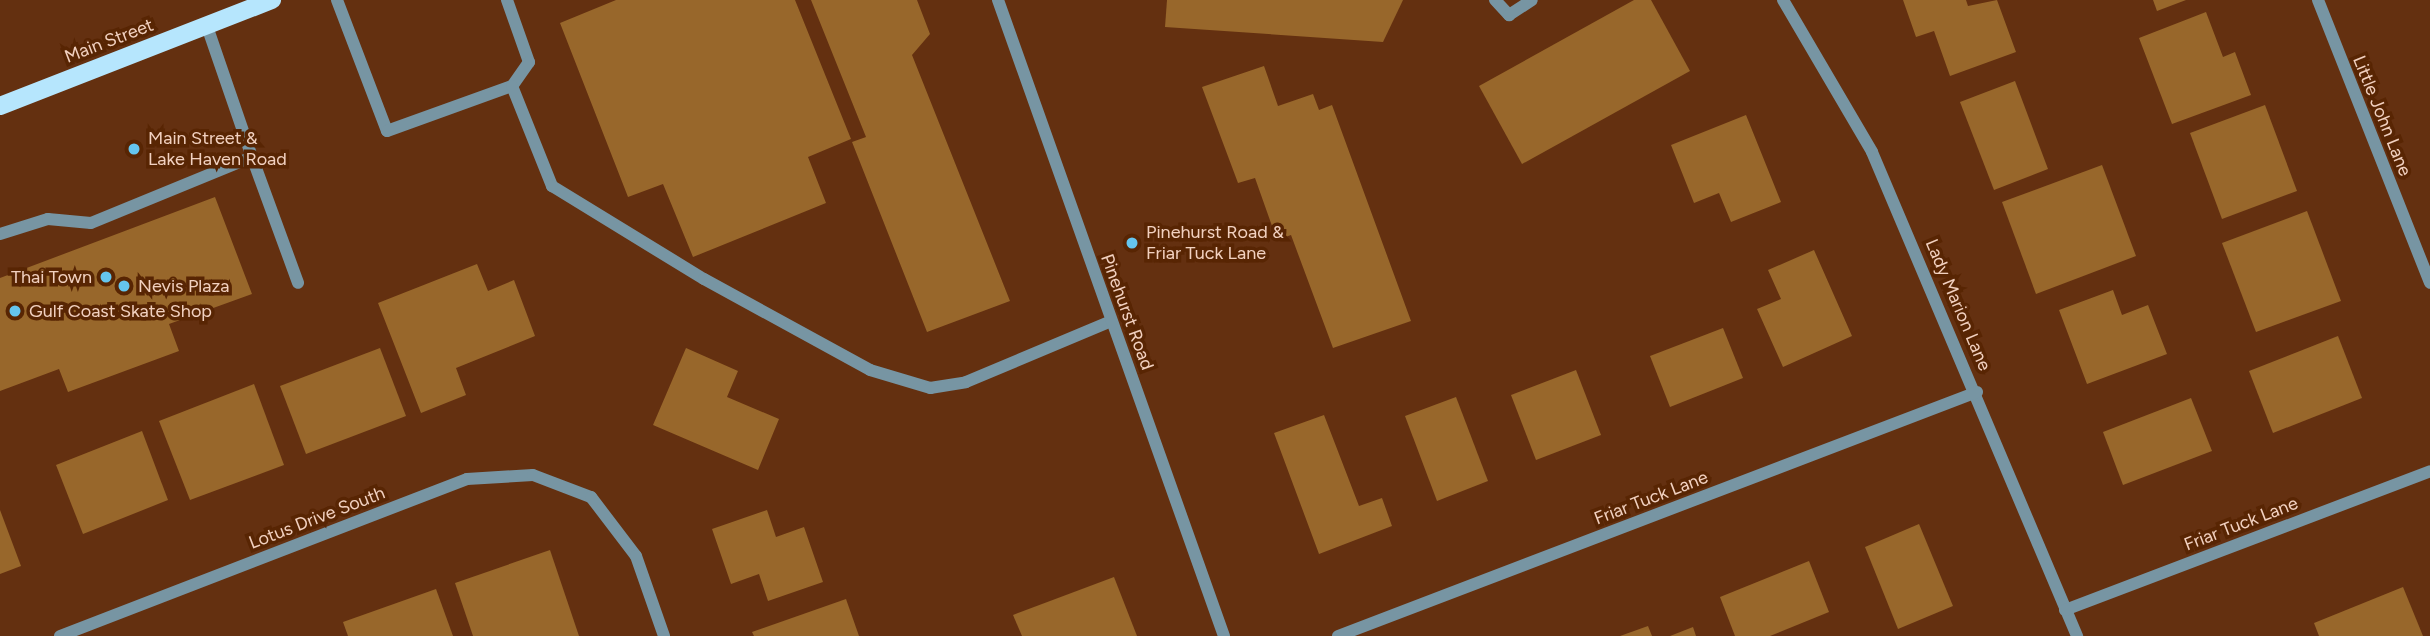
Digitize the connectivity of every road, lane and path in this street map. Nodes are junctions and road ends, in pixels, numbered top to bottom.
1 (272, 0) edge
2 (337, 0) edge
3 (507, 0) edge
4 (998, 0) edge
5 (1495, 0) edge
6 (1532, 0) edge
7 (1783, 0) edge
8 (2318, 0) edge
9 (207, 26) junction
10 (512, 86) junction
11 (0, 106) edge
12 (252, 157) junction
13 (0, 234) edge
14 (298, 283) dead end
15 (2430, 283) edge
16 (1111, 321) junction
17 (1977, 392) junction
18 (2430, 471) edge
19 (2065, 610) junction
20 (60, 636) edge
21 (664, 636) edge
22 (1224, 636) edge
23 (1338, 636) edge
24 (2077, 636) edge

1 - 9 main road, Main Street
2 - 10 street
3 - 10 street
4 - 16 street, Pinehurst Road
5 - 6 street
7 - 17 street, Lady Marion Lane
8 - 15 street, Little John Lane
9 - 11 main road, Main Street
9 - 12 street
10 - 16 street
12 - 13 street
12 - 14 street
16 - 22 street, Pinehurst Road
17 - 19 street, Lady Marion Lane
17 - 23 street, Friar Tuck Lane
18 - 19 street, Friar Tuck Lane
19 - 24 street, Lady Marion Lane
20 - 21 street, Lotus Drive South

